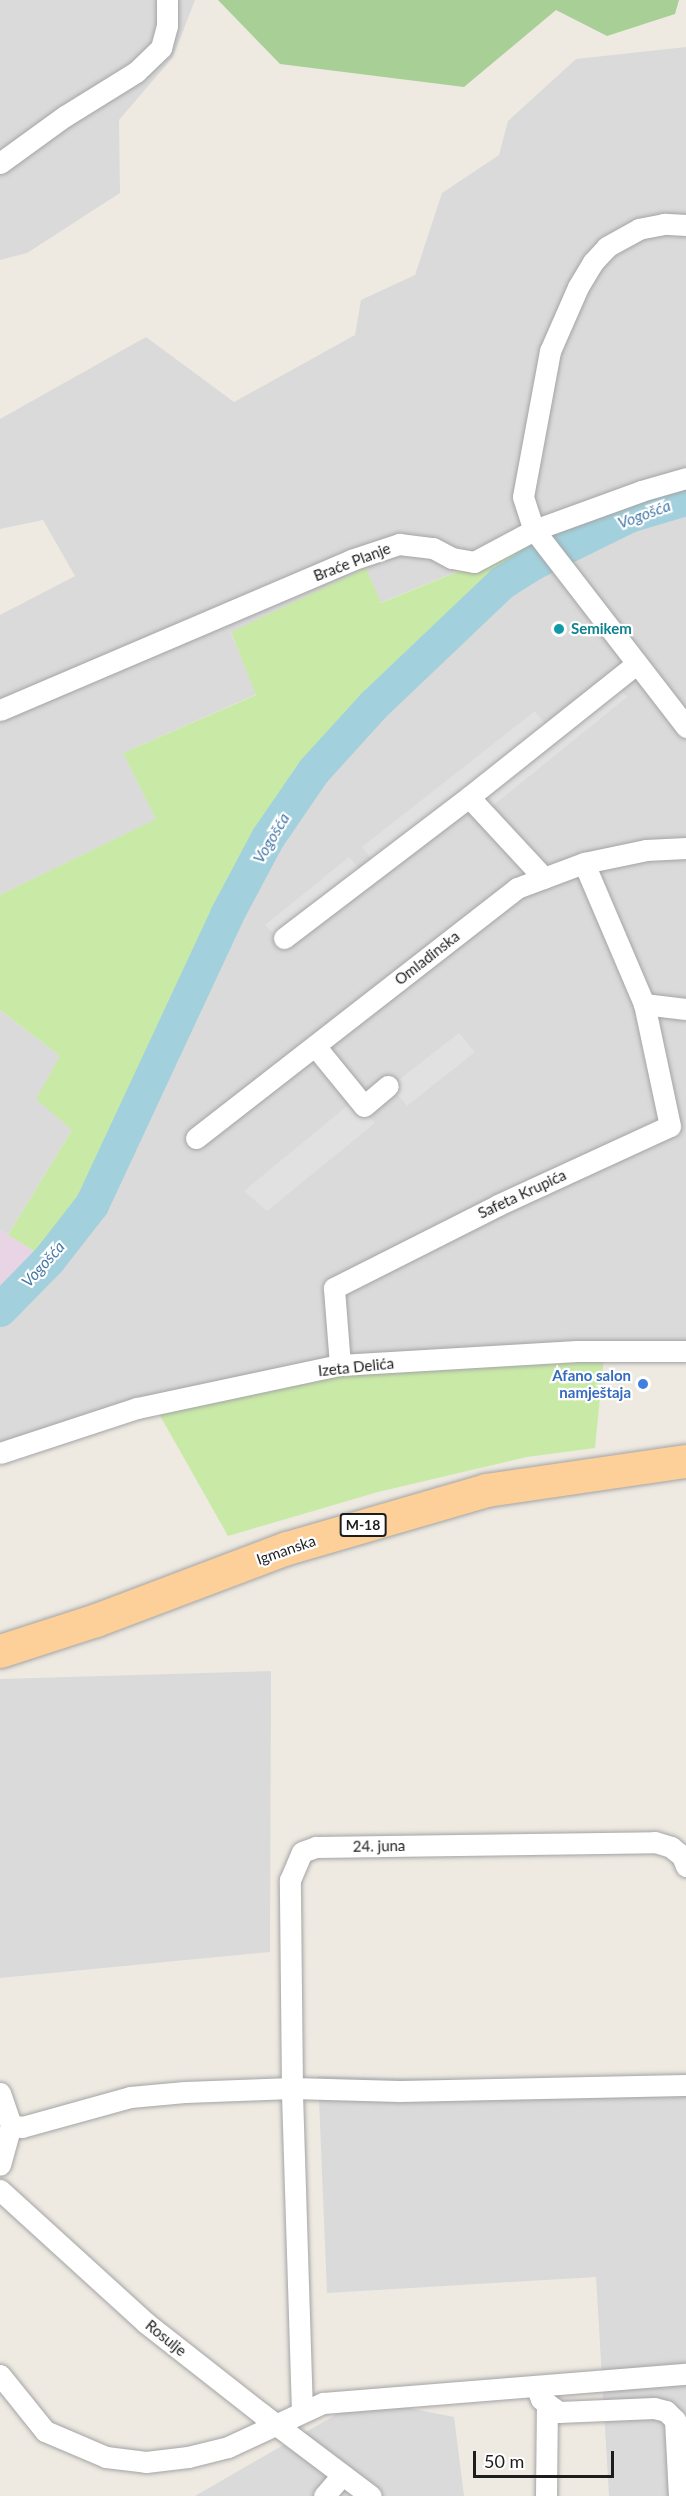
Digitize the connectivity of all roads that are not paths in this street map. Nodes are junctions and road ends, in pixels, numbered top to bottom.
1 (167, 0) edge
2 (0, 163) edge
3 (686, 225) edge
4 (686, 478) edge
5 (538, 536) junction
6 (636, 664) junction
7 (0, 710) edge
8 (686, 727) edge
9 (469, 796) junction
10 (686, 848) edge
11 (584, 863) junction
12 (544, 878) junction
13 (284, 938) dead end
14 (644, 1004) junction
15 (686, 1010) edge
16 (315, 1046) junction
17 (388, 1086) dead end
18 (196, 1138) dead end
19 (686, 1351) edge
20 (340, 1365) junction
21 (0, 1453) edge
22 (686, 1461) edge
23 (0, 1651) edge
24 (686, 1866) edge
25 (686, 2085) edge
26 (292, 2088) junction
27 (0, 2093) edge
28 (11, 2125) junction
29 (0, 2165) edge
30 (0, 2190) edge
31 (686, 2374) edge
32 (0, 2375) edge
33 (536, 2386) junction
34 (547, 2406) junction
35 (302, 2412) junction
36 (278, 2425) junction
37 (342, 2475) junction
38 (324, 2496) edge
39 (371, 2496) edge
40 (546, 2496) edge
41 (679, 2496) edge

1 - 2 street
3 - 5 street
4 - 5 street, Braće Planje
5 - 6 street
5 - 7 street, Braće Planje
6 - 8 street
6 - 9 street
9 - 12 street
9 - 13 street
10 - 11 street, Omladinska
11 - 12 street, Omladinska
11 - 14 street, Safeta Krupića
12 - 16 street, Omladinska
14 - 15 street
14 - 20 street, Safeta Krupića
16 - 17 street
16 - 18 street, Omladinska
19 - 20 street, Izeta Delića
20 - 21 street, Izeta Delića
22 - 23 main road, Igmanska / M-18
24 - 26 street, 24. juna
25 - 26 street
26 - 28 street
26 - 35 street, 24. juna
27 - 28 street
28 - 29 street
30 - 36 street, Rosulje
31 - 33 street
32 - 36 street
33 - 34 street
33 - 35 street
34 - 40 street
34 - 41 street
35 - 36 street
36 - 37 street, Rosulje
37 - 38 street
37 - 39 street, Rosulje

